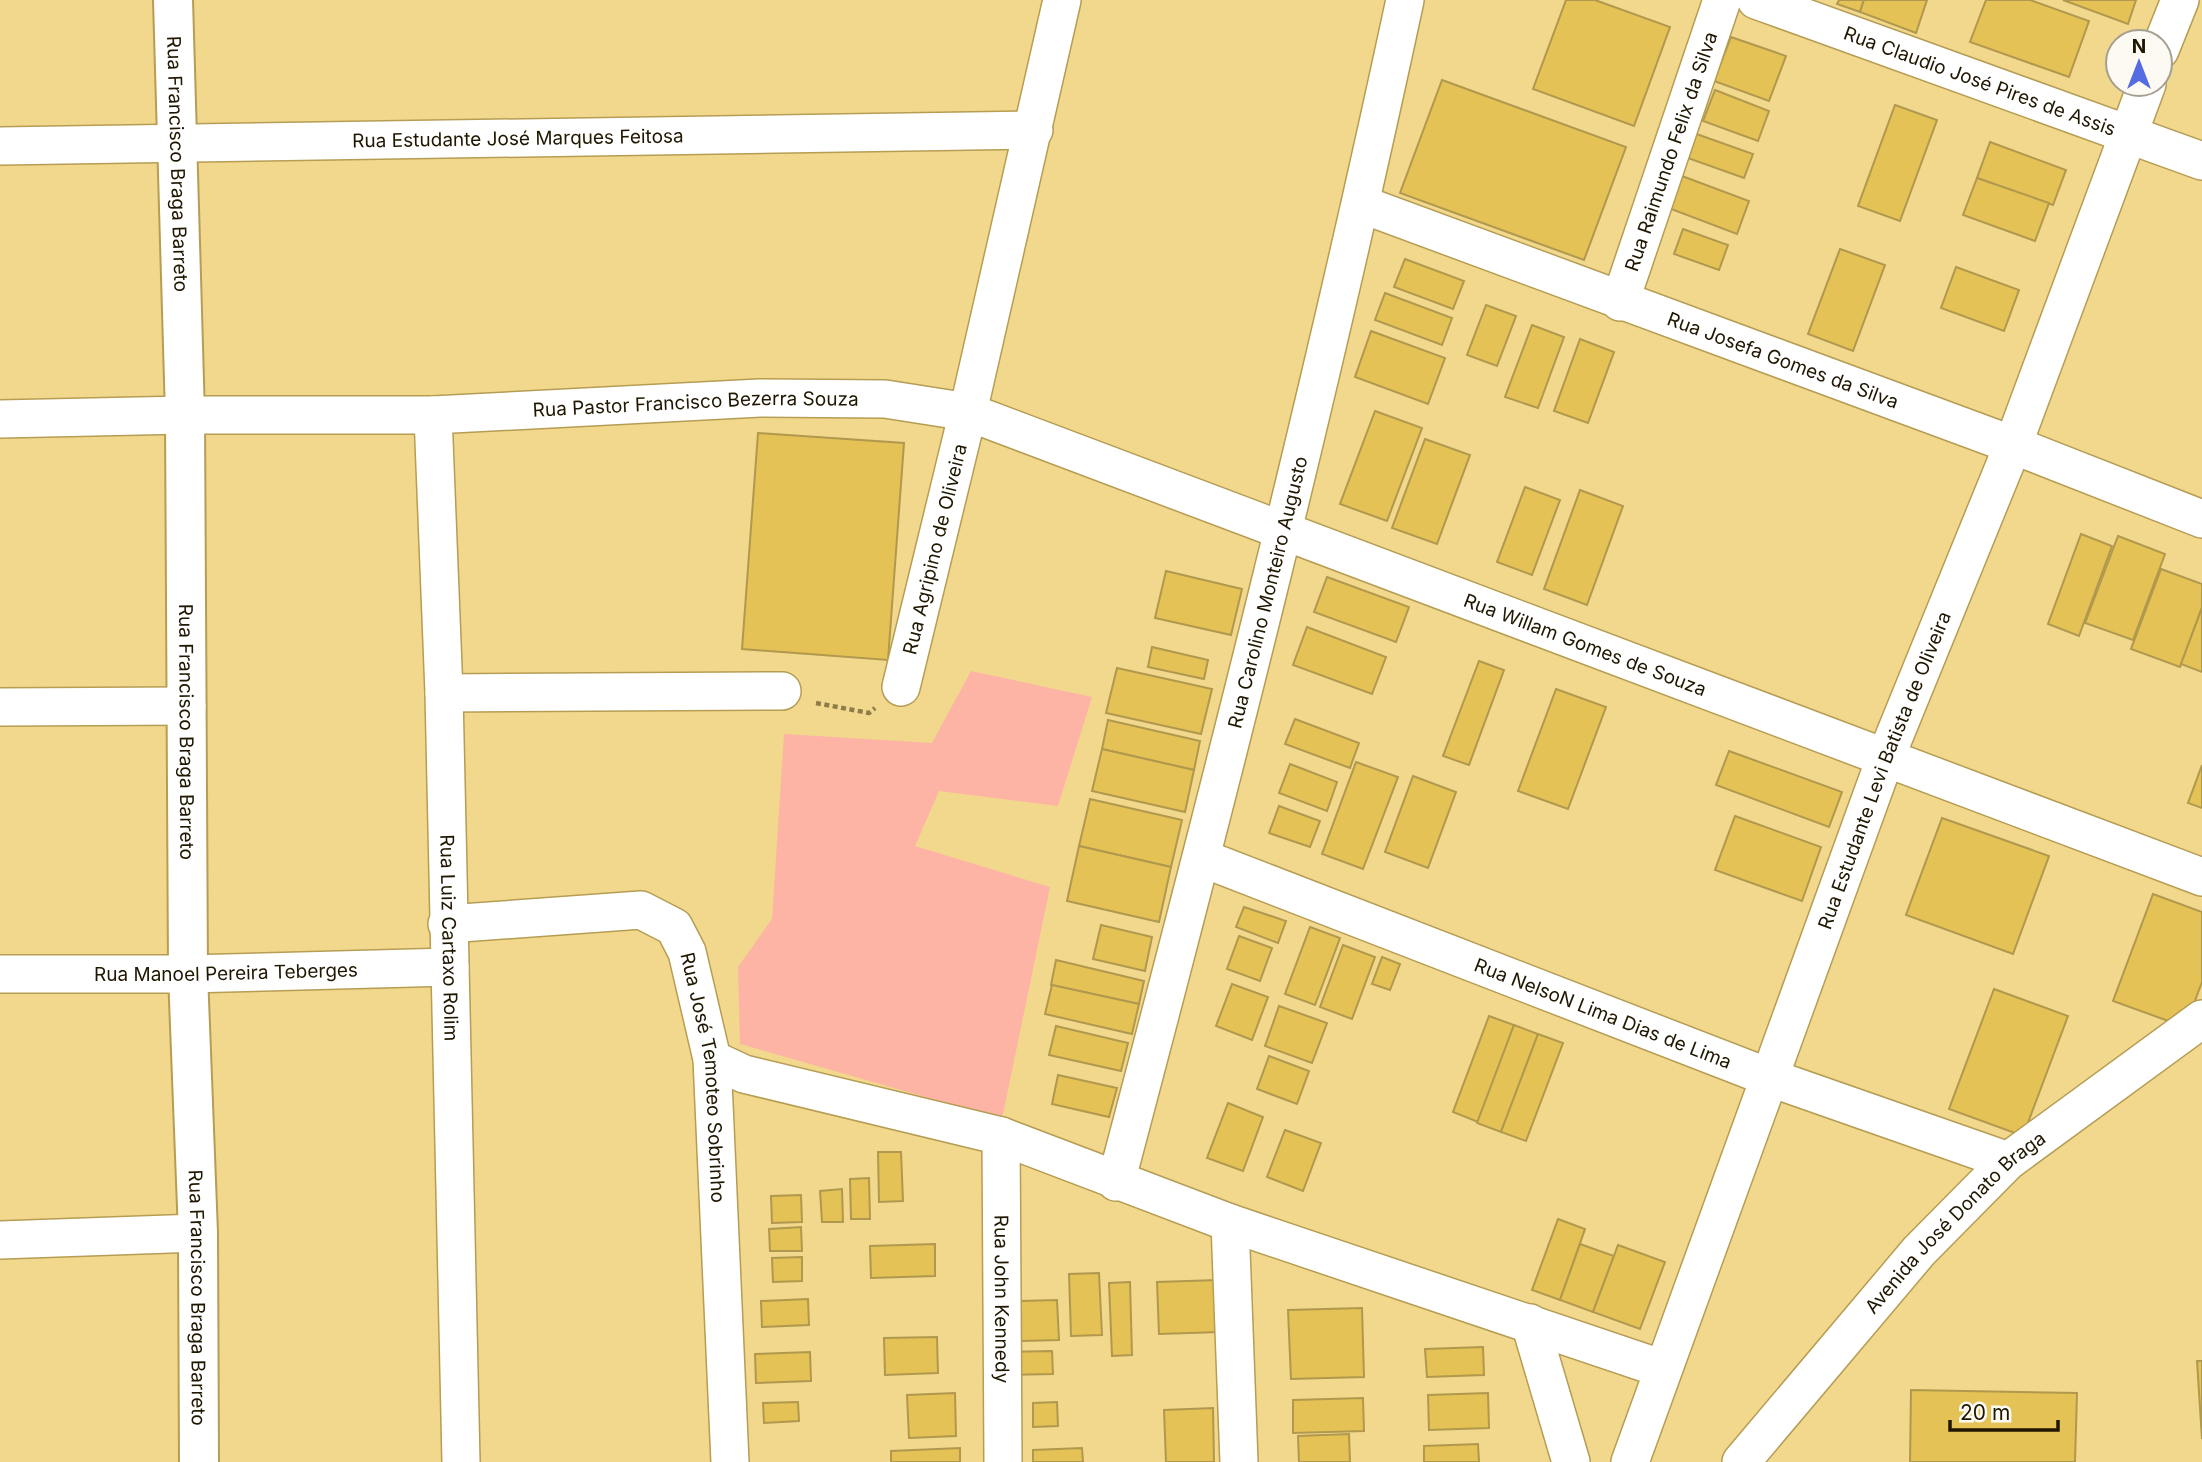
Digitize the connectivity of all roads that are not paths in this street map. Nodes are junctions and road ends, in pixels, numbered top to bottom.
1 (173, 0) edge
2 (1062, 0) edge
3 (1405, 0) edge
4 (1722, 0) edge
5 (1756, 0) edge
6 (2180, 0) edge
7 (2169, 28) edge
8 (2141, 98) edge
9 (1034, 130) junction
10 (2127, 134) junction
11 (178, 141) junction
12 (0, 146) edge
13 (2202, 161) edge
14 (1361, 204) junction
15 (1620, 302) junction
16 (968, 412) junction
17 (185, 415) junction
18 (433, 415) junction
19 (0, 419) edge
20 (2013, 445) junction
21 (2202, 519) edge
22 (1283, 530) junction
23 (901, 687) road end
24 (782, 691) road end
25 (444, 693) junction
26 (187, 706) junction
27 (0, 707) edge
28 (1885, 759) junction
29 (1202, 858) junction
30 (2202, 877) edge
31 (447, 925) junction
32 (450, 967) junction
33 (0, 974) edge
34 (188, 974) junction
35 (2202, 1019) edge
36 (712, 1059) junction
37 (1768, 1077) junction
38 (1001, 1136) junction
39 (2008, 1161) junction
40 (1116, 1182) junction
41 (1230, 1223) junction
42 (198, 1233) junction
43 (0, 1240) edge
44 (1530, 1323) junction
45 (1663, 1370) junction
46 (199, 1462) edge
47 (461, 1462) edge
48 (730, 1462) edge
49 (1003, 1462) edge
50 (1239, 1462) edge
51 (1571, 1462) edge
52 (1630, 1462) edge
53 (1741, 1462) edge

1 - 11 street, Rua Francisco Braga Barreto
2 - 9 street
3 - 14 street, Rua Carolino Monteiro Augusto
4 - 15 street, Rua Raimundo Felix da Silva
5 - 10 street, Rua Claudio José Pires de Assis
6 - 7 street
8 - 10 street, Rua Estudante Levi Batista de Oliveira
9 - 11 street, Rua Estudante José Marques Feitosa
9 - 16 street
10 - 13 street, Rua Claudio José Pires de Assis
10 - 20 street, Rua Estudante Levi Batista de Oliveira
11 - 12 street, Rua Estudante José Marques Feitosa
11 - 17 street, Rua Francisco Braga Barreto
14 - 15 street, Rua Josefa Gomes da Silva
14 - 22 street, Rua Carolino Monteiro Augusto
15 - 20 street, Rua Josefa Gomes da Silva
16 - 18 street, Rua Pastor Francisco Bezerra Souza
16 - 22 street, Rua Willam Gomes de Souza
16 - 23 street, Rua Agripino de Oliveira
17 - 18 street, Rua Pastor Francisco Bezerra Souza
17 - 19 street, Rua Pastor Francisco Bezerra Souza
17 - 26 street, Rua Francisco Braga Barreto
18 - 25 street, Rua Luiz Cartaxo Rolim
20 - 21 street, Rua Josefa Gomes da Silva
20 - 28 street, Rua Estudante Levi Batista de Oliveira
22 - 28 street, Rua Willam Gomes de Souza
22 - 29 street, Rua Carolino Monteiro Augusto
24 - 25 street
25 - 31 street, Rua Luiz Cartaxo Rolim
26 - 27 street
26 - 34 street, Rua Francisco Braga Barreto
28 - 30 street, Rua Willam Gomes de Souza
28 - 37 street, Rua Estudante Levi Batista de Oliveira
29 - 37 street, Rua NelsoN Lima Dias de Lima
29 - 40 street, Rua Carolino Monteiro Augusto
31 - 32 street, Rua Luiz Cartaxo Rolim
31 - 36 street, Rua José Temoteo Sobrinho
32 - 34 street, Rua Manoel Pereira Teberges
32 - 47 street, Rua Luiz Cartaxo Rolim
33 - 34 street, Rua Manoel Pereira Teberges
34 - 42 street, Rua Francisco Braga Barreto
35 - 39 street, Avenida José Donato Braga
36 - 38 street
36 - 48 street, Rua José Temoteo Sobrinho
37 - 39 street, Rua NelsoN Lima Dias de Lima
37 - 45 street, Rua Estudante Levi Batista de Oliveira
38 - 40 street
38 - 49 street, Rua John Kennedy
39 - 53 street, Avenida José Donato Braga
40 - 41 street
41 - 44 street
41 - 50 street
42 - 43 street
42 - 46 street, Rua Francisco Braga Barreto
44 - 45 street
44 - 51 street
45 - 52 street, Rua Estudante Levi Batista de Oliveira

